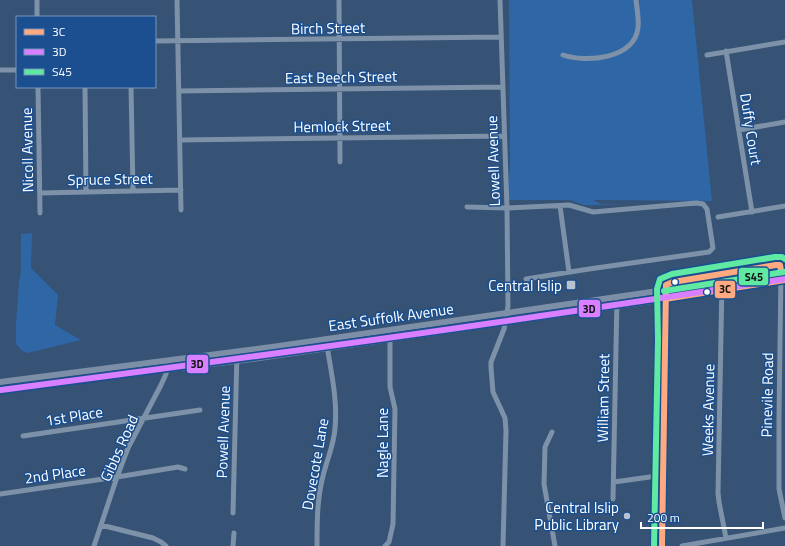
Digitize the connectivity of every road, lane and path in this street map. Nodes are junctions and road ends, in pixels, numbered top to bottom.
1 (37, 0) edge
2 (177, 0) edge
3 (339, 0) edge
4 (500, 0) edge
5 (636, 0) edge
6 (37, 16) edge
7 (501, 37) junction
8 (339, 40) junction
9 (156, 41) edge
10 (178, 41) junction
11 (785, 42) edge
12 (726, 51) junction
13 (563, 55) dead end
14 (707, 55) dead end
15 (0, 70) edge
16 (16, 70) edge
17 (503, 87) junction
18 (38, 88) edge
19 (85, 88) edge
20 (131, 88) edge
21 (339, 90) junction
22 (179, 91) junction
23 (785, 122) edge
24 (739, 130) junction
25 (504, 136) junction
26 (340, 138) junction
27 (180, 140) junction
28 (340, 162) dead end
29 (181, 190) junction
30 (133, 191) junction
31 (86, 192) junction
32 (40, 193) junction
33 (560, 206) junction
34 (785, 206) edge
35 (467, 207) dead end
36 (507, 208) junction
37 (181, 210) dead end
38 (752, 212) junction
39 (40, 213) dead end
40 (718, 217) dead end
41 (783, 271) edge
42 (569, 272) junction
43 (526, 279) dead end
44 (783, 280) edge
45 (722, 281) junction
46 (665, 290) junction
47 (722, 290) junction
48 (617, 297) junction
49 (665, 299) junction
50 (617, 306) junction
51 (508, 313) junction
52 (506, 322) junction
53 (326, 339) junction
54 (390, 339) junction
55 (327, 348) junction
56 (237, 352) junction
57 (168, 361) junction
58 (237, 361) junction
59 (167, 370) junction
60 (0, 382) edge
61 (0, 390) edge
62 (200, 410) dead end
63 (145, 418) junction
64 (552, 432) dead end
65 (23, 436) dead end
66 (185, 469) dead end
67 (664, 475) junction
68 (117, 477) junction
69 (614, 482) junction
70 (0, 494) edge
71 (614, 499) dead end
72 (234, 513) dead end
73 (785, 518) edge
74 (101, 525) junction
75 (785, 528) edge
76 (234, 533) dead end
77 (726, 538) junction
78 (94, 546) edge
79 (166, 546) edge
80 (233, 546) edge
81 (317, 546) edge
82 (385, 546) edge
83 (504, 546) edge
84 (555, 546) edge
85 (662, 546) edge
86 (682, 546) edge

1 - 6 street
2 - 10 street
3 - 8 street
4 - 7 street, Lowell Avenue
5 - 13 street
7 - 8 street, Birch Street
7 - 17 street, Lowell Avenue
8 - 10 street, Birch Street
8 - 21 street
9 - 10 street, Birch Street
10 - 22 street
11 - 12 street
12 - 14 street
12 - 24 street, Duffy Court
15 - 16 street
17 - 21 street, East Beech Street
17 - 25 street, Lowell Avenue
18 - 32 street, Nicoll Avenue
19 - 31 street
20 - 30 street
21 - 22 street, East Beech Street
21 - 26 street
22 - 27 street
23 - 24 street
24 - 38 street, Duffy Court
25 - 26 street, Hemlock Street
25 - 36 street, Lowell Avenue
26 - 27 street, Hemlock Street
26 - 28 street
27 - 29 street
29 - 30 street, Spruce Street
29 - 37 street
30 - 31 street, Spruce Street
31 - 32 street, Spruce Street
32 - 39 street, Nicoll Avenue
33 - 36 street
33 - 42 street
33 - 42 street
34 - 38 street
35 - 36 street
36 - 51 street, Lowell Avenue
38 - 40 street
41 - 44 street, Pinevile Road
41 - 45 main road, East Suffolk Avenue
42 - 43 street
44 - 47 main road, East Suffolk Avenue
44 - 73 street, Pinevile Road
45 - 46 main road, East Suffolk Avenue
45 - 47 street, Weeks Avenue
46 - 48 main road, East Suffolk Avenue
46 - 49 street
47 - 49 main road, East Suffolk Avenue
47 - 77 street, Weeks Avenue
48 - 50 street, William Street
48 - 51 main road, East Suffolk Avenue
49 - 50 main road, East Suffolk Avenue
49 - 67 street
50 - 52 main road, East Suffolk Avenue
50 - 69 street, William Street
51 - 52 street, Lowell Avenue
51 - 53 main road, East Suffolk Avenue
52 - 54 main road, East Suffolk Avenue
52 - 83 street, Lowell Avenue
53 - 55 street, Dovecote Lane
53 - 56 main road, East Suffolk Avenue
54 - 55 main road, East Suffolk Avenue
54 - 82 street, Nagle Lane
55 - 58 main road, East Suffolk Avenue
55 - 81 street, Dovecote Lane
56 - 57 main road, East Suffolk Avenue
56 - 58 street, Powell Avenue
57 - 59 street, Gibbs Road
57 - 60 main road, East Suffolk Avenue
58 - 59 main road, East Suffolk Avenue
58 - 72 street, Powell Avenue
59 - 61 main road, East Suffolk Avenue
59 - 63 street, Gibbs Road
62 - 63 street, 1st Place
63 - 65 street, 1st Place
63 - 68 street, Gibbs Road
64 - 84 street
66 - 68 street, 2nd Place
67 - 69 street
67 - 85 street
68 - 70 street, 2nd Place
68 - 74 street, Gibbs Road
69 - 71 street, William Street
74 - 78 street, Gibbs Road
74 - 79 street
75 - 77 street
76 - 80 street
77 - 86 street

